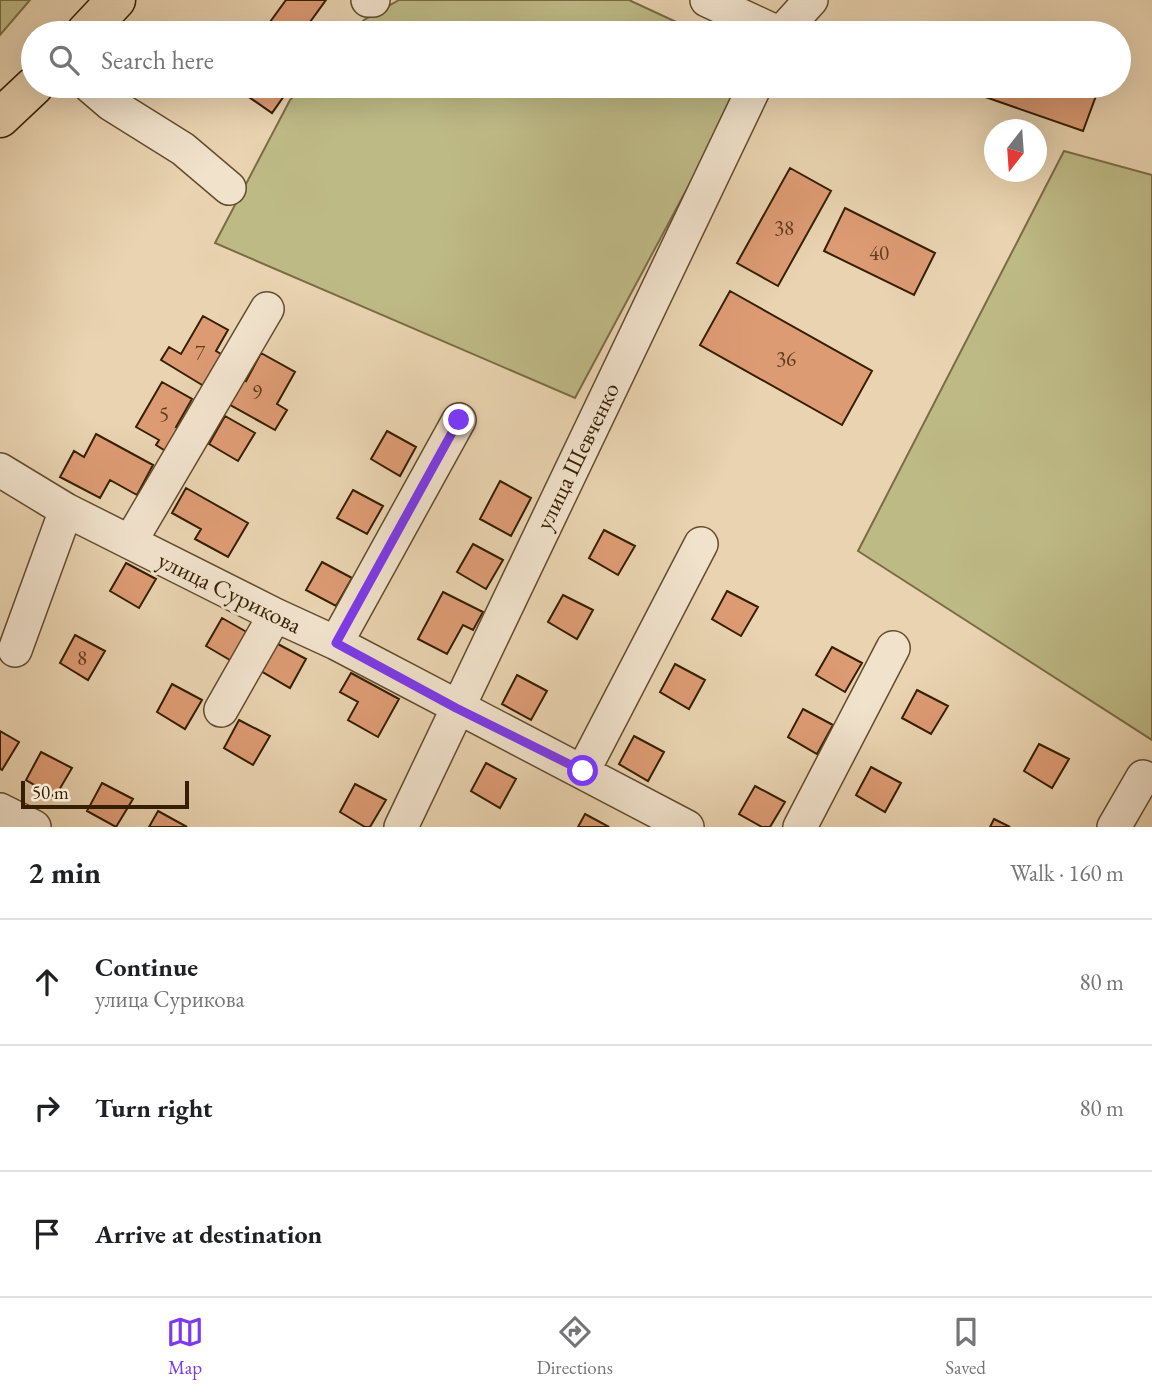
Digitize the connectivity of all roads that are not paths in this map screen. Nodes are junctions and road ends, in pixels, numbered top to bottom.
1 (116, 0) edge
2 (707, 0) edge
3 (811, 0) edge
4 (96, 21) edge
5 (753, 21) edge
6 (791, 21) edge
7 (21, 98) edge
8 (104, 98) edge
9 (749, 98) edge
10 (0, 118) edge
11 (229, 188) dead end
12 (267, 309) dead end
13 (459, 420) dead end
14 (0, 470) edge
15 (66, 510) junction
16 (130, 542) junction
17 (701, 544) dead end
18 (275, 615) junction
19 (336, 643) junction
20 (893, 648) dead end
21 (15, 650) dead end
22 (456, 708) junction
23 (220, 710) dead end
24 (583, 771) junction
25 (1143, 777) dead end
26 (0, 810) edge
27 (34, 827) edge
28 (401, 827) edge
29 (687, 827) edge
30 (800, 827) edge
31 (1114, 827) edge

1 - 4 main road
2 - 5 street
3 - 6 street
7 - 10 main road
8 - 11 street
9 - 22 street, улица Шевченко
12 - 16 street
13 - 19 street
14 - 15 street, улица Сурикова
15 - 16 street, улица Сурикова
15 - 21 street
16 - 18 street, улица Сурикова
17 - 24 street
18 - 19 street, улица Сурикова
18 - 23 street
19 - 22 street, улица Сурикова
20 - 30 street
22 - 24 street, улица Сурикова
22 - 28 street, улица Шевченко
24 - 29 street, улица Сурикова
25 - 31 street
26 - 27 street

